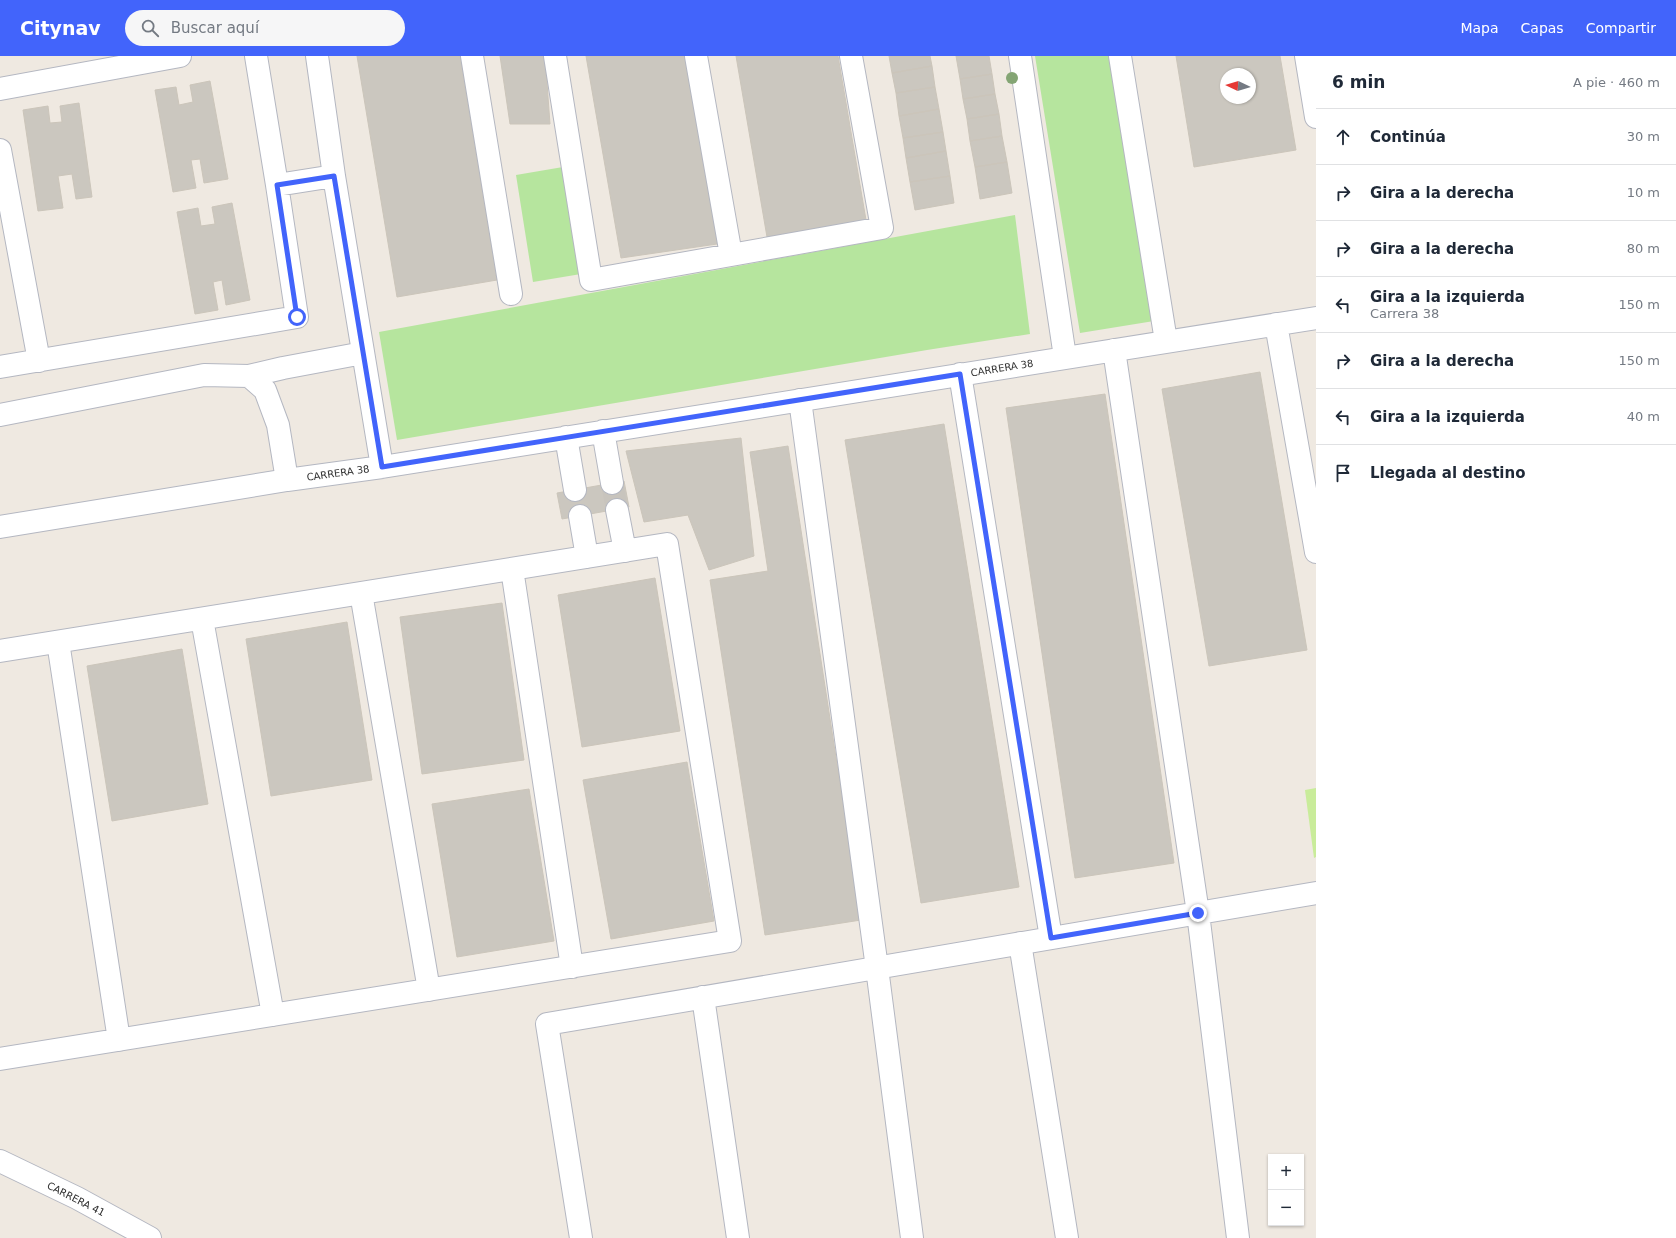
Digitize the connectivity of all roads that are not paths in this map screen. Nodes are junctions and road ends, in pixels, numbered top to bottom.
1 (180, 56) edge
2 (256, 56) edge
3 (317, 56) edge
4 (472, 56) edge
5 (555, 56) edge
6 (696, 56) edge
7 (851, 56) edge
8 (1020, 56) edge
9 (1120, 56) edge
10 (1306, 56) edge
11 (0, 89) edge
12 (1316, 116) edge
13 (0, 150) edge
14 (334, 176) junction
15 (277, 185) junction
16 (731, 255) junction
17 (511, 294) dead end
18 (1316, 318) edge
19 (1276, 324) junction
20 (1166, 341) junction
21 (1114, 350) junction
22 (363, 353) junction
23 (1066, 358) junction
24 (39, 361) junction
25 (0, 367) edge
26 (960, 374) junction
27 (249, 376) junction
28 (800, 400) junction
29 (0, 415) edge
30 (603, 431) junction
31 (566, 437) junction
32 (382, 467) junction
33 (287, 480) junction
34 (612, 483) tunnel mouth
35 (575, 490) dead end
36 (617, 510) tunnel mouth
37 (580, 516) dead end
38 (0, 527) edge
39 (625, 551) junction
40 (1316, 552) edge
41 (587, 557) junction
42 (512, 569) junction
43 (361, 593) junction
44 (202, 619) junction
45 (58, 642) junction
46 (0, 651) edge
47 (1316, 893) edge
48 (1198, 913) junction
49 (1051, 938) junction
50 (1020, 943) junction
51 (572, 967) junction
52 (877, 968) junction
53 (429, 990) junction
54 (703, 997) junction
55 (273, 1015) junction
56 (119, 1040) junction
57 (0, 1059) edge
58 (0, 1161) edge
59 (150, 1238) edge
60 (582, 1238) edge
61 (738, 1238) edge
62 (912, 1238) edge
63 (1067, 1238) edge
64 (1238, 1238) edge

1 - 11 street
2 - 15 street
3 - 14 street
4 - 17 street
5 - 16 street
6 - 16 street
7 - 16 street
8 - 23 street
9 - 20 street
10 - 12 street
13 - 24 street
14 - 15 street
14 - 22 street
15 - 24 street
18 - 19 street, CARRERA 38
19 - 20 street, CARRERA 38
19 - 40 street
20 - 21 street, CARRERA 38
21 - 23 street, CARRERA 38
21 - 48 street
22 - 27 street
22 - 32 street
23 - 26 street, CARRERA 38
24 - 25 street
26 - 28 street, CARRERA 38
26 - 49 street
27 - 29 street
27 - 33 street
28 - 30 street, CARRERA 38
28 - 52 street
30 - 31 street, CARRERA 38
30 - 34 street
31 - 32 street, CARRERA 38
31 - 35 street
32 - 33 street, CARRERA 38
33 - 38 street, CARRERA 38
36 - 39 street
37 - 41 street
39 - 41 street
39 - 51 street
41 - 42 street
42 - 43 street
42 - 51 street
43 - 44 street
43 - 53 street
44 - 45 street
44 - 55 street
45 - 46 street
45 - 56 street
47 - 48 street
48 - 49 street
48 - 64 street
49 - 50 street
50 - 52 street
50 - 63 street
51 - 53 street
52 - 54 street
52 - 62 street
53 - 55 street
54 - 60 street
54 - 61 street
55 - 56 street
56 - 57 street
58 - 59 street, CARRERA 41

